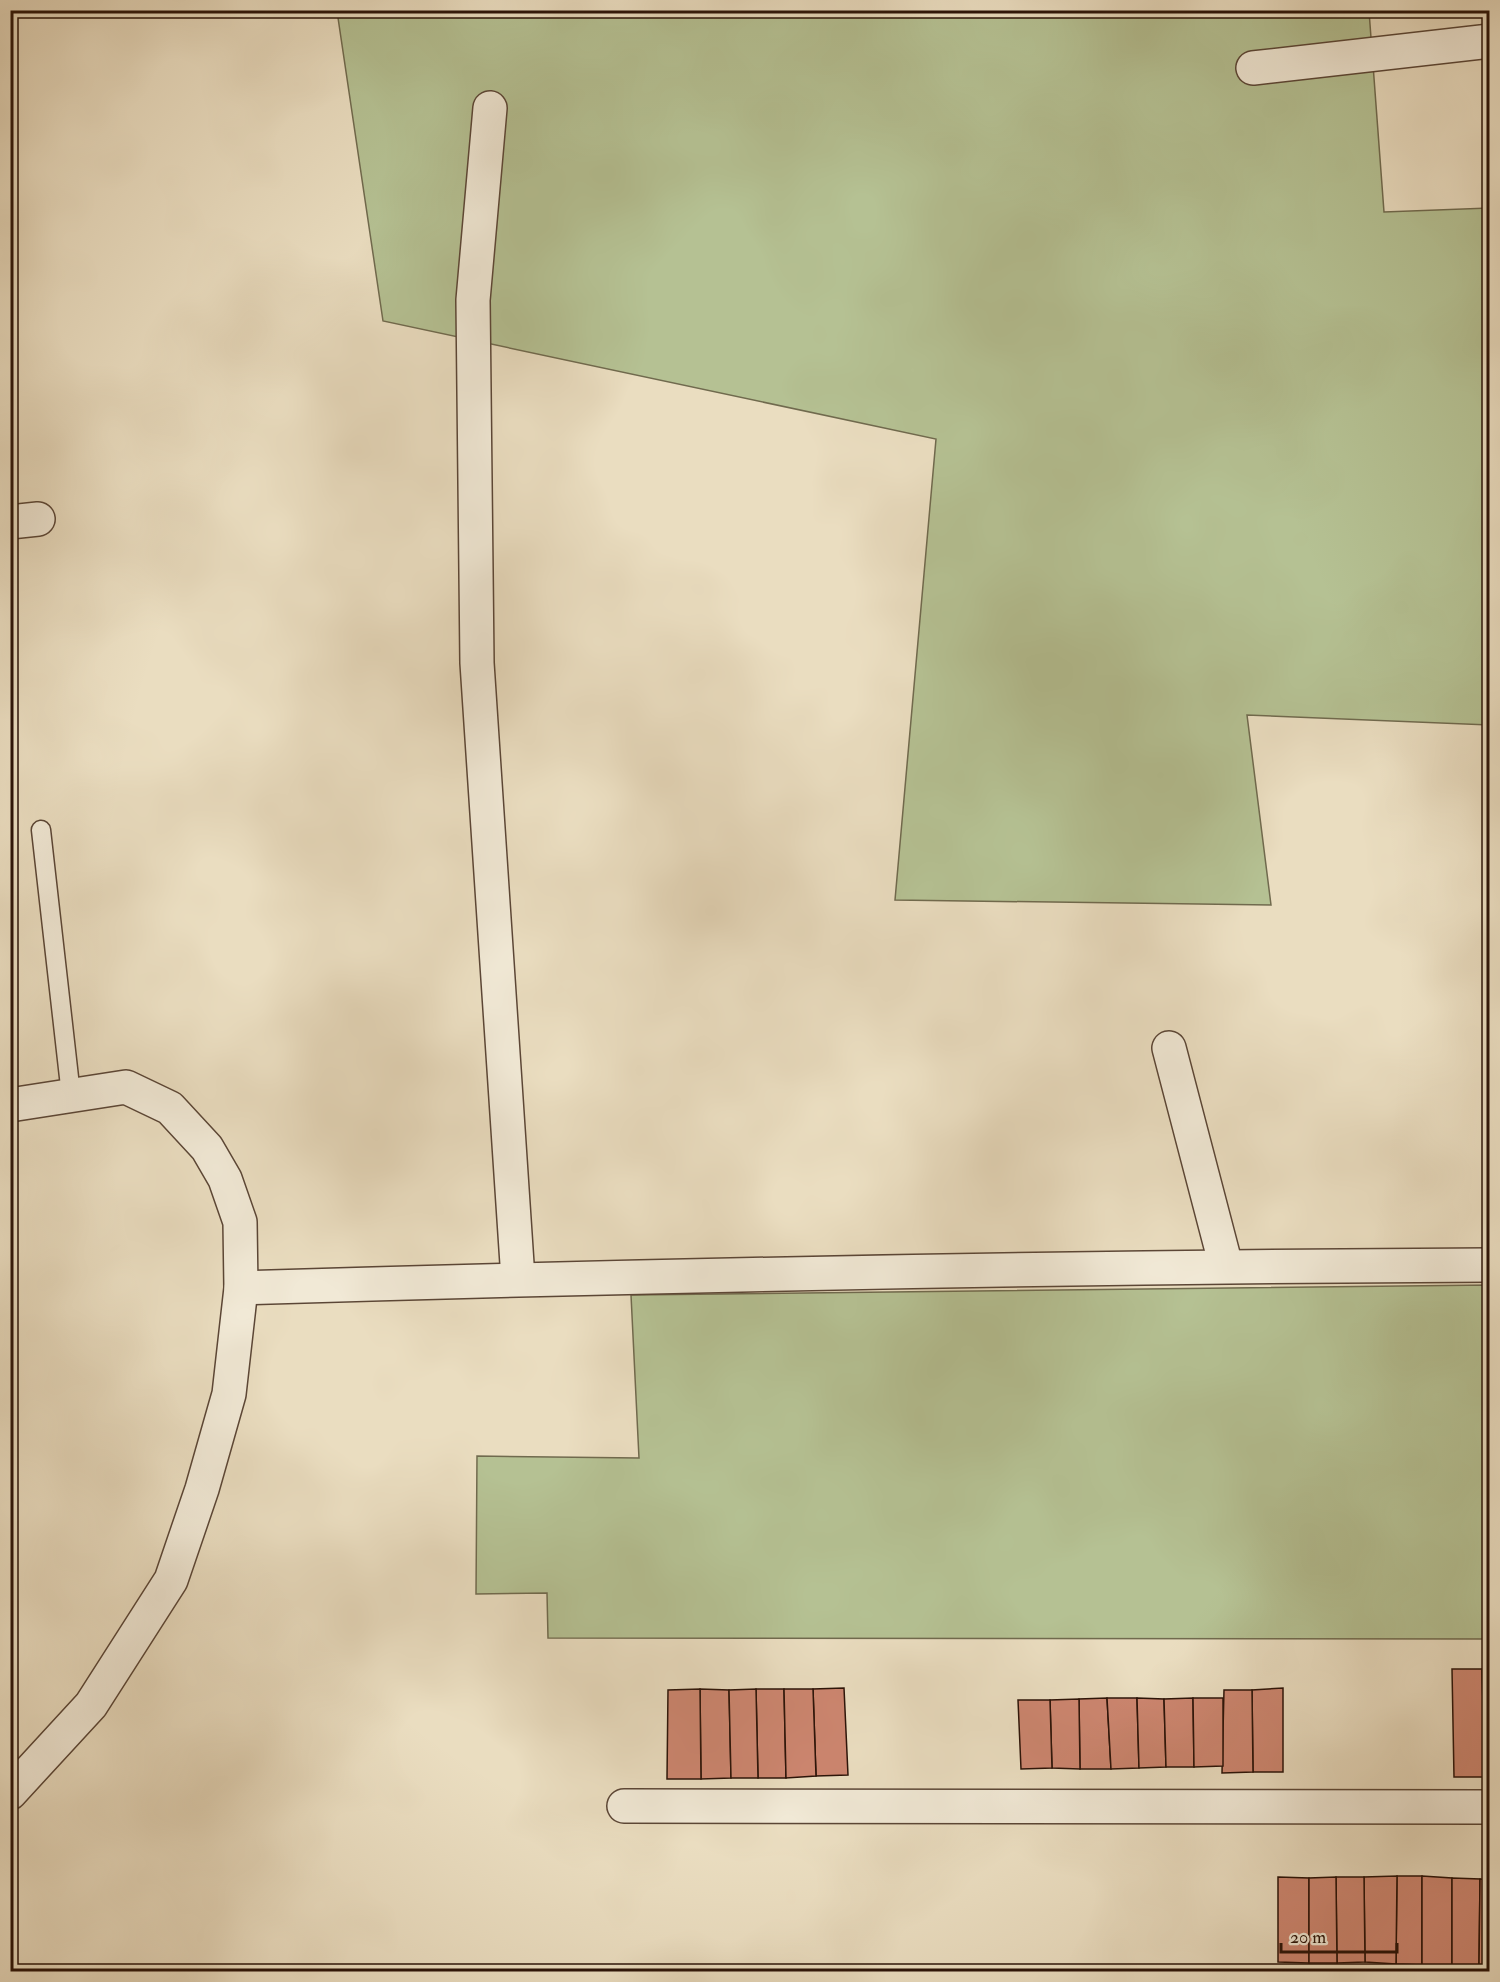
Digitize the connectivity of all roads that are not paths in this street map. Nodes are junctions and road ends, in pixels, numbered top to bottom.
1 (1490, 41) edge
2 (1253, 68) dead end
3 (490, 108) dead end
4 (41, 830) dead end
5 (1169, 1048) dead end
6 (71, 1095) junction
7 (10, 1105) edge
8 (1490, 1265) edge
9 (1226, 1266) junction
10 (518, 1279) junction
11 (241, 1288) junction
12 (10, 1793) edge
13 (624, 1806) dead end
14 (1490, 1807) edge

1 - 2 street
3 - 10 street
4 - 6 lane
5 - 9 street
6 - 7 street
6 - 11 street
8 - 9 street
9 - 10 street
10 - 11 street
11 - 12 street
13 - 14 street

